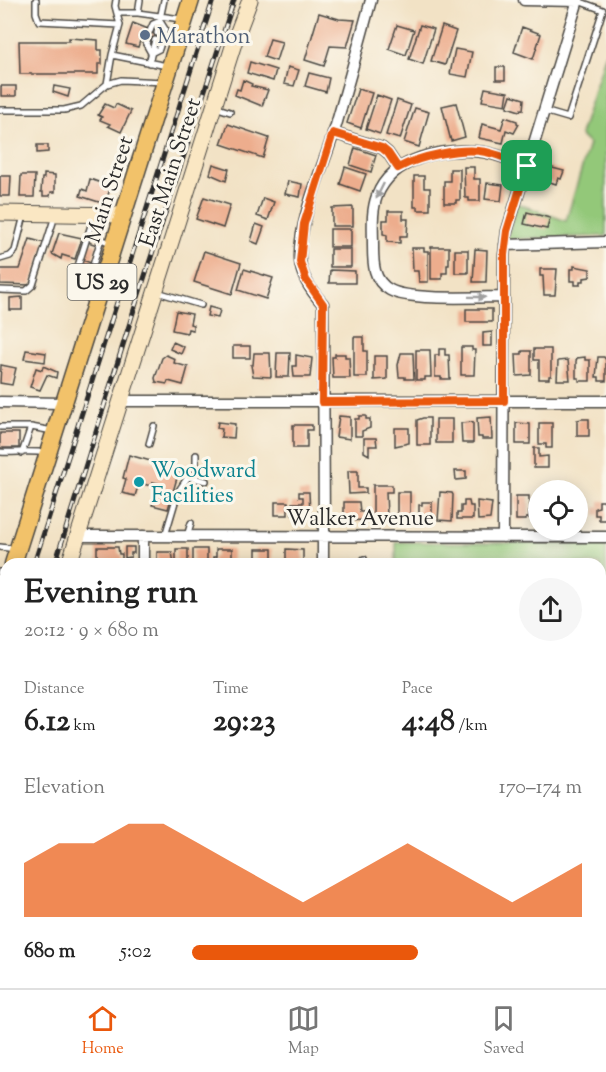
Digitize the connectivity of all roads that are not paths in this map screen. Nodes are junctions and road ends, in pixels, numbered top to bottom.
1 (36, 0) edge
2 (116, 0) edge
3 (140, 0) edge
4 (164, 0) edge
5 (191, 0) edge
6 (249, 0) edge
7 (371, 0) edge
8 (524, 0) edge
9 (578, 0) edge
10 (118, 12) junction
11 (138, 13) junction
12 (161, 18) junction
13 (185, 20) junction
14 (120, 25) junction
15 (150, 31) dead end
16 (157, 33) dead end
17 (148, 38) dead end
18 (155, 40) dead end
19 (151, 53) junction
20 (112, 55) junction
21 (149, 63) junction
22 (168, 74) junction
23 (107, 84) junction
24 (214, 107) junction
25 (0, 110) edge
26 (544, 111) junction
27 (230, 112) dead end
28 (333, 133) junction
29 (527, 166) junction
30 (398, 168) junction
31 (0, 213) edge
32 (25, 214) junction
33 (56, 214) junction
34 (94, 215) junction
35 (123, 215) junction
36 (88, 234) junction
37 (107, 242) junction
38 (606, 242) edge
39 (505, 245) junction
40 (0, 259) edge
41 (97, 278) junction
42 (0, 290) edge
43 (155, 291) junction
44 (504, 297) junction
45 (201, 305) dead end
46 (120, 401) junction
47 (504, 401) junction
48 (606, 401) edge
49 (0, 402) edge
50 (322, 402) junction
51 (64, 403) junction
52 (154, 426) dead end
53 (0, 427) edge
54 (31, 427) junction
55 (55, 432) junction
56 (149, 444) dead end
57 (0, 453) edge
58 (22, 453) junction
59 (48, 453) junction
60 (196, 455) dead end
61 (196, 479) junction
62 (206, 481) dead end
63 (191, 523) dead end
64 (78, 536) junction
65 (143, 536) junction
66 (165, 536) junction
67 (187, 536) junction
68 (503, 537) junction
69 (606, 537) edge
70 (323, 538) junction
71 (0, 547) edge
72 (15, 557) edge
73 (71, 558) edge
74 (143, 558) edge
75 (323, 558) edge

1 - 14 lane
2 - 10 lane
3 - 11 lane
4 - 12 lane
5 - 13 main road, Main Street / US 29
6 - 24 street, East Main Street
7 - 28 street
8 - 9 street
9 - 26 street
9 - 26 lane
10 - 11 lane
10 - 14 lane
11 - 12 lane
12 - 13 lane
12 - 15 lane
12 - 16 lane
12 - 19 lane
13 - 22 main road, Main Street / US 29
14 - 20 lane
17 - 19 lane
18 - 19 lane
19 - 21 lane
20 - 21 lane
20 - 23 lane
21 - 22 lane
22 - 23 lane
22 - 35 main road, Main Street / US 29
23 - 25 lane
24 - 27 lane
24 - 43 street, East Main Street
26 - 29 street
28 - 30 street
28 - 50 street
29 - 30 street
29 - 39 street
30 -> 44 street
31 - 32 street
32 - 33 street
32 - 40 lane
33 - 34 street
33 - 42 lane
34 - 35 street
34 - 36 lane
35 - 37 main road, Main Street / US 29
36 - 37 lane
36 - 41 lane
37 - 41 main road, Main Street / US 29
38 - 39 street
39 - 44 street
41 - 51 main road, Main Street / US 29
43 - 45 lane
43 - 46 street, East Main Street
44 - 47 street
46 - 50 street
46 - 64 street, East Main Street
47 - 48 street
47 - 50 street
47 - 68 street
49 - 51 street
50 - 70 street
51 - 55 main road, Main Street / US 29
52 - 56 lane
53 - 54 lane
54 - 55 lane
54 - 58 lane
55 - 59 main road, Main Street / US 29
57 - 58 lane
58 - 59 lane
59 - 72 main road, Main Street / US 29
60 - 61 lane
61 - 62 lane
61 - 66 lane
63 - 67 lane
64 - 65 street, Walker Avenue
64 - 73 street, East Main Street
65 - 66 street, Walker Avenue
65 - 74 street
66 - 67 street, Walker Avenue
67 - 70 street, Walker Avenue
68 - 69 street, Walker Avenue
68 - 70 street, Walker Avenue
70 - 75 street
71 - 72 lane

